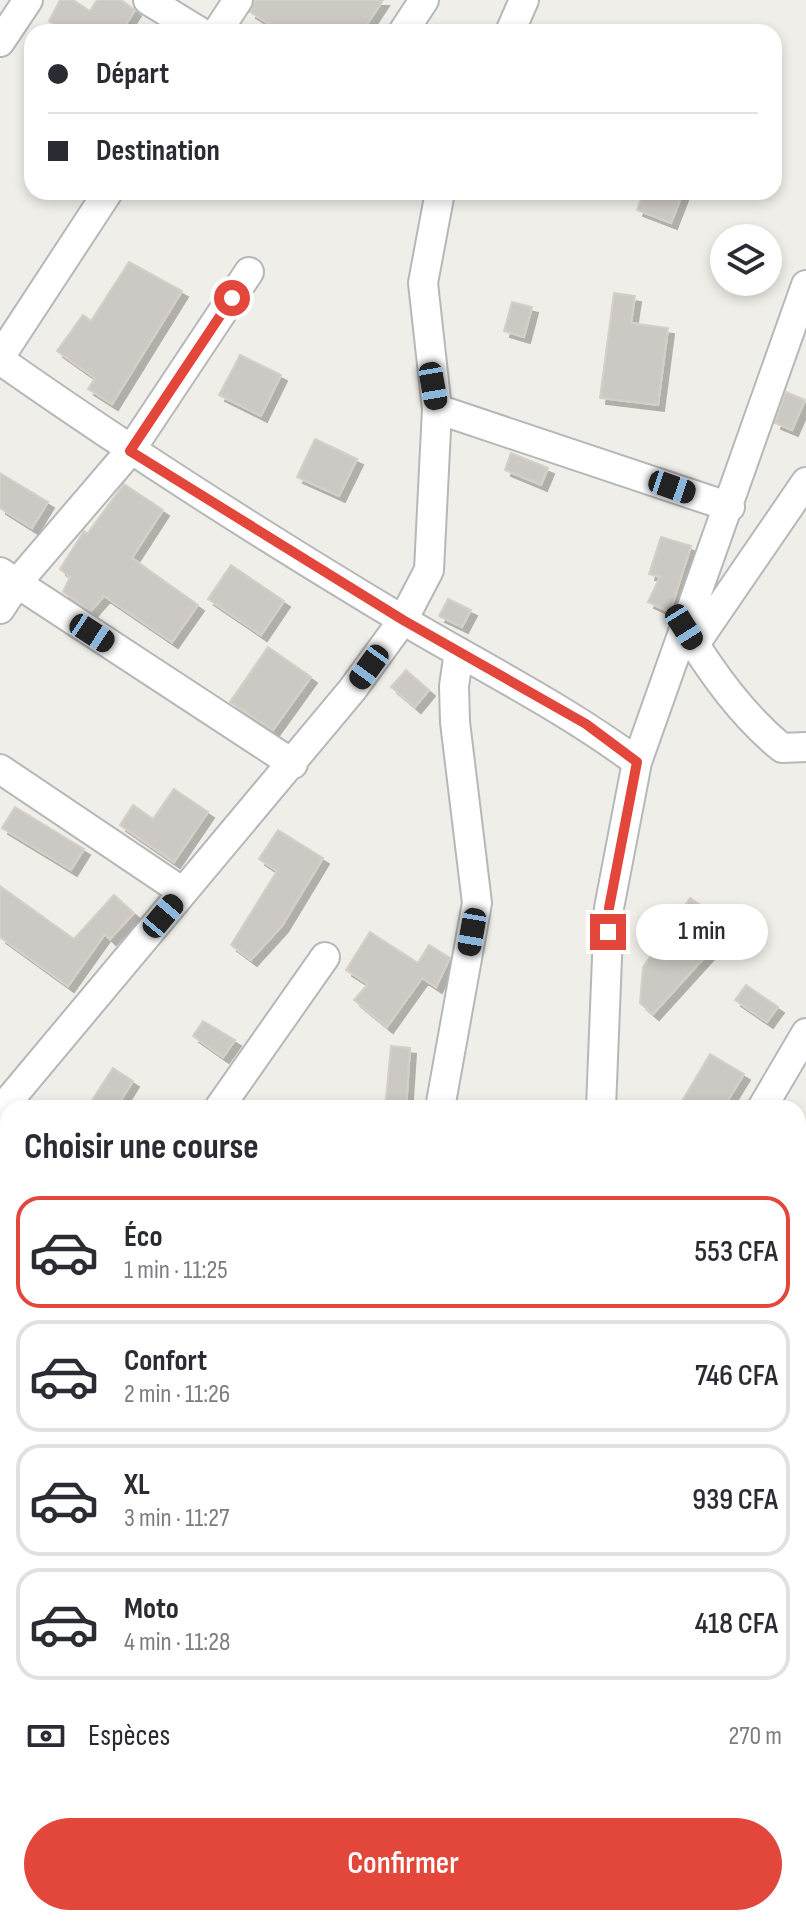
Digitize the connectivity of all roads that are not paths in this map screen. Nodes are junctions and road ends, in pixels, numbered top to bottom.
1 (28, 0) edge
2 (148, 0) edge
3 (238, 0) edge
4 (424, 0) edge
5 (524, 0) edge
6 (187, 24) edge
7 (222, 24) edge
8 (408, 24) edge
9 (514, 24) edge
10 (0, 42) edge
11 (103, 200) edge
12 (439, 200) edge
13 (249, 272) dead end
14 (806, 285) edge
15 (0, 358) edge
16 (437, 409) junction
17 (130, 451) junction
18 (806, 482) edge
19 (730, 507) junction
20 (8, 578) edge
21 (0, 609) edge
22 (403, 620) junction
23 (689, 636) junction
24 (459, 652) junction
25 (806, 747) edge
26 (637, 762) junction
27 (293, 764) junction
28 (0, 769) edge
29 (183, 892) junction
30 (325, 957) dead end
31 (806, 1033) edge
32 (9, 1100) edge
33 (225, 1100) edge
34 (441, 1100) edge
35 (601, 1100) edge
36 (767, 1100) edge

1 - 10 street
2 - 6 street
3 - 7 street
4 - 8 street
5 - 9 street
11 - 15 street
12 - 16 street
13 - 17 street
14 - 19 street
15 - 17 street
16 - 19 street
16 - 22 street
17 - 20 street
17 - 22 street
18 - 23 street
19 - 23 street
20 - 21 street
20 - 27 street
22 - 24 street
22 - 27 street
23 - 25 street
23 - 26 street
24 - 26 street
24 - 34 street
26 - 35 street
27 - 29 street
28 - 29 street
29 - 32 street
30 - 33 street
31 - 36 street

